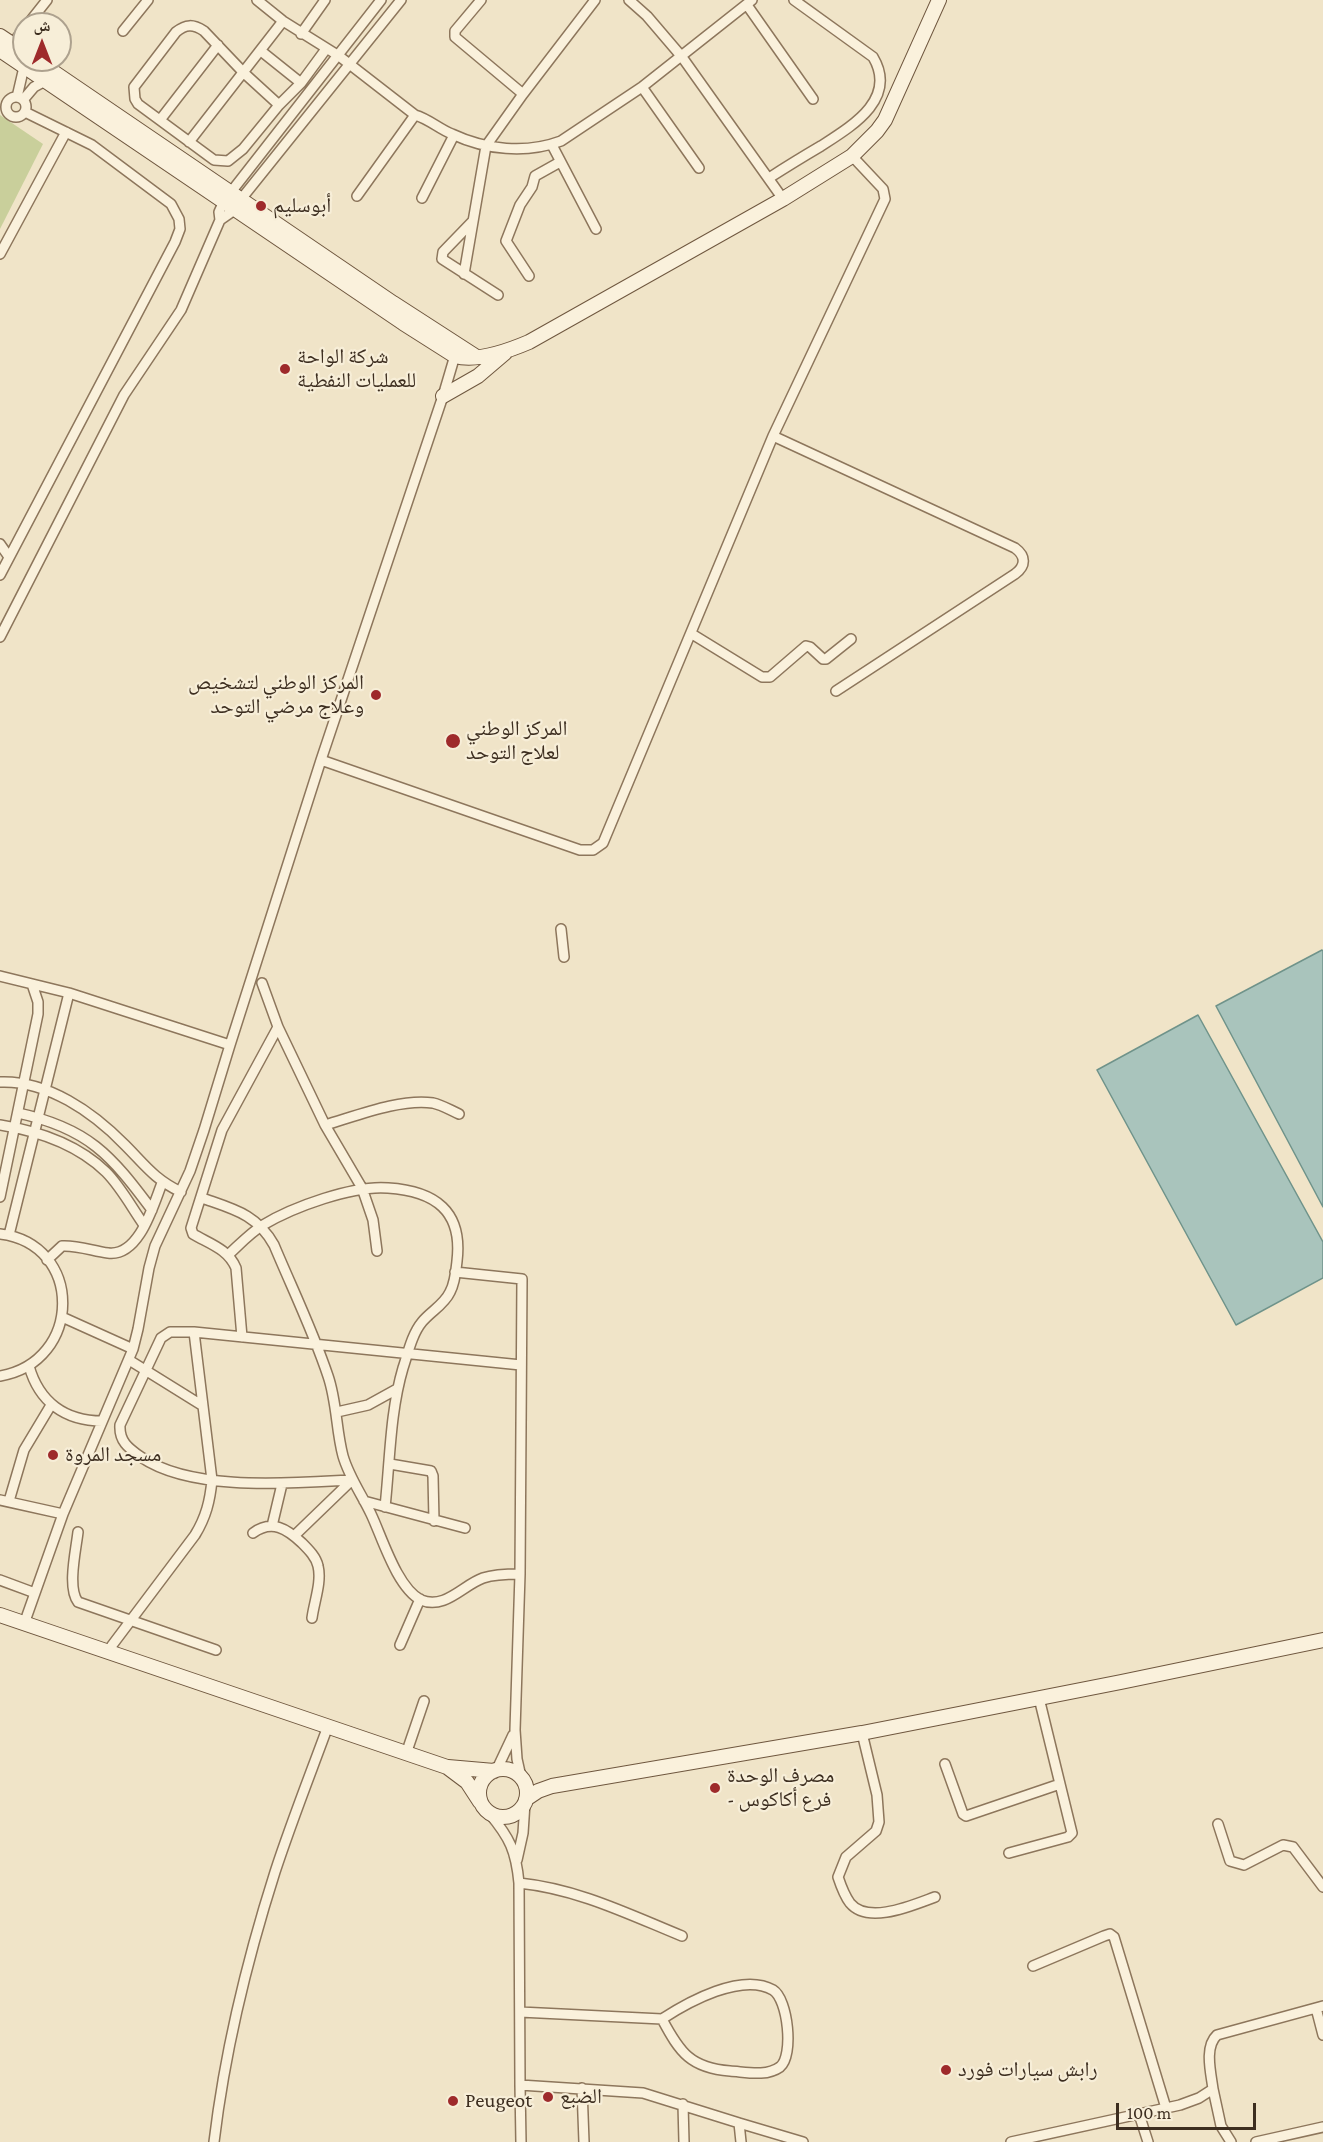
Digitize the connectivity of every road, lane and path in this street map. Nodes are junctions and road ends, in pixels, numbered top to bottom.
1 (47, 0) edge
2 (148, 0) edge
3 (257, 0) edge
4 (325, 0) edge
5 (381, 0) edge
6 (400, 0) edge
7 (481, 0) edge
8 (595, 0) edge
9 (629, 0) edge
10 (794, 0) edge
11 (939, 0) edge
12 (750, 2) edge
13 (38, 12) edge
14 (283, 21) junction
15 (123, 31) dead end
16 (301, 34) junction
17 (218, 45) junction
18 (326, 49) junction
19 (261, 51) junction
20 (339, 56) junction
21 (682, 57) junction
22 (350, 66) junction
23 (28, 72) edge
24 (37, 72) edge
25 (42, 72) edge
26 (244, 73) junction
27 (45, 81) junction
28 (301, 83) junction
29 (642, 87) junction
30 (523, 94) junction
31 (20, 99) junction
32 (813, 99) dead end
33 (3, 100) edge
34 (279, 105) junction
35 (25, 112) junction
36 (415, 115) junction
37 (160, 120) junction
38 (66, 132) junction
39 (454, 135) junction
40 (189, 142) junction
41 (552, 145) junction
42 (486, 147) junction
43 (852, 156) junction
44 (560, 162) junction
45 (699, 168) dead end
46 (769, 178) junction
47 (357, 196) dead end
48 (422, 198) dead end
49 (783, 199) junction
50 (232, 200) junction
51 (472, 222) junction
52 (596, 229) dead end
53 (0, 254) edge
54 (464, 274) junction
55 (529, 276) dead end
56 (498, 295) dead end
57 (456, 351) junction
58 (505, 353) junction
59 (443, 396) junction
60 (773, 436) junction
61 (0, 544) edge
62 (9, 557) junction
63 (0, 575) edge
64 (692, 634) junction
65 (0, 637) edge
66 (851, 639) dead end
67 (836, 691) dead end
68 (321, 760) junction
69 (561, 929) dead end
70 (564, 957) dead end
71 (0, 976) edge
72 (262, 983) dead end
73 (32, 984) junction
74 (69, 993) junction
75 (278, 1027) junction
76 (230, 1045) junction
77 (0, 1082) edge
78 (25, 1085) junction
79 (45, 1090) junction
80 (18, 1113) junction
81 (459, 1114) dead end
82 (39, 1118) junction
83 (0, 1125) edge
84 (325, 1125) junction
85 (16, 1128) junction
86 (35, 1133) junction
87 (124, 1172) junction
88 (114, 1181) junction
89 (162, 1183) junction
90 (362, 1188) junction
91 (181, 1192) junction
92 (0, 1197) edge
93 (202, 1198) junction
94 (152, 1210) junction
95 (144, 1225) junction
96 (262, 1226) junction
97 (4, 1234) edge
98 (377, 1251) dead end
99 (228, 1255) junction
100 (47, 1260) junction
101 (455, 1272) junction
102 (62, 1317) junction
103 (194, 1332) junction
104 (242, 1337) junction
105 (316, 1345) junction
106 (133, 1349) junction
107 (407, 1354) junction
108 (129, 1360) junction
109 (520, 1365) junction
110 (29, 1366) junction
111 (145, 1370) junction
112 (0, 1376) edge
113 (397, 1389) junction
114 (51, 1404) junction
115 (203, 1406) junction
116 (337, 1412) junction
117 (102, 1421) junction
118 (390, 1464) junction
119 (352, 1479) junction
120 (212, 1480) junction
121 (282, 1484) junction
122 (5, 1500) edge
123 (364, 1501) junction
124 (385, 1507) junction
125 (63, 1514) junction
126 (434, 1521) junction
127 (272, 1526) junction
128 (465, 1528) dead end
129 (78, 1532) dead end
130 (253, 1533) dead end
131 (294, 1536) junction
132 (520, 1574) junction
133 (0, 1580) edge
134 (35, 1593) junction
135 (420, 1599) junction
136 (0, 1615) edge
137 (312, 1618) dead end
138 (130, 1620) junction
139 (24, 1624) junction
140 (1323, 1640) edge
141 (399, 1645) dead end
142 (216, 1650) dead end
143 (107, 1652) junction
144 (1039, 1698) junction
145 (424, 1701) dead end
146 (328, 1726) junction
147 (515, 1730) junction
148 (862, 1733) junction
149 (406, 1752) junction
150 (945, 1764) dead end
151 (447, 1767) junction
152 (495, 1770) junction
153 (523, 1779) junction
154 (1060, 1784) junction
155 (552, 1786) junction
156 (525, 1801) junction
157 (485, 1808) junction
158 (1218, 1824) dead end
159 (1009, 1853) dead end
160 (517, 1860) junction
161 (519, 1883) junction
162 (1323, 1887) edge
163 (935, 1897) dead end
164 (682, 1936) dead end
165 (1033, 1966) dead end
166 (1320, 2007) edge
167 (519, 2012) junction
168 (662, 2019) junction
169 (1323, 2035) edge
170 (520, 2085) junction
171 (582, 2088) junction
172 (1213, 2089) junction
173 (683, 2104) junction
174 (1166, 2108) junction
175 (1139, 2114) junction
176 (739, 2123) junction
177 (1323, 2127) edge
178 (1059, 2131) junction
179 (214, 2142) edge
180 (521, 2142) edge
181 (584, 2142) edge
182 (684, 2142) edge
183 (741, 2142) edge
184 (803, 2142) edge
185 (1011, 2142) edge
186 (1062, 2142) edge
187 (1148, 2142) edge
188 (1231, 2142) edge
189 (1256, 2142) edge

1 - 13 street
2 - 15 street
3 - 14 street
4 - 16 street
5 - 20 street
6 - 22 street
7 - 30 street
8 - 30 street
9 - 21 street
10 - 46 street
11 - 43 main road
12 - 21 street
12 - 32 street
14 - 16 street
14 - 19 street
16 - 18 street
17 - 26 street
17 - 37 street
17 - 37 street
18 - 20 street
18 - 28 street
19 - 26 street
19 - 28 street
20 - 22 street
20 - 50 street
21 - 29 street
21 - 46 street
22 - 36 street
22 - 50 street
23 - 31 street
24 - 27 main road
25 - 50 main road
26 - 34 street
26 - 40 street
27 - 31 street
27 - 50 main road
28 - 34 street
29 - 41 street
29 - 45 street
30 - 42 street
31 - 33 street
31 - 35 street
33 - 35 street
34 - 40 street
35 - 38 street
36 - 39 street
36 - 47 street
37 - 40 street
38 - 53 street
38 - 62 street
39 - 42 street
39 - 48 street
41 - 42 street
41 - 44 street
42 - 51 street
43 - 49 main road
43 - 60 street
44 - 52 street
44 - 55 street
46 - 49 street
49 - 58 main road
50 - 57 main road
50 - 65 street
51 - 54 street
51 - 54 street
54 - 56 street
57 - 58 main road
57 - 59 street
58 - 59 main road
59 - 68 street
60 - 64 street
60 - 67 street
61 - 62 street
62 - 63 street
64 - 66 street
64 - 68 street
68 - 76 street
69 - 70 street
71 - 73 street
72 - 75 street
73 - 74 street
73 - 78 street
74 - 76 street
74 - 79 street
75 - 84 street
75 - 93 street
76 - 91 street
77 - 78 street
78 - 79 street
78 - 80 street
79 - 82 street
79 - 89 street
80 - 82 street
80 - 85 street
81 - 84 street
82 - 86 street
82 - 87 street
83 - 85 street
84 - 90 street
85 - 86 street
85 - 92 street
86 - 88 street
86 - 97 street
87 - 88 street
87 - 94 street
88 - 95 street
89 - 91 street
89 - 94 street
90 - 96 street
90 - 98 street
90 - 101 street
91 - 106 street
93 - 96 street
93 - 99 street
94 - 95 street
95 - 100 street
96 - 99 street
96 - 105 street
97 - 100 street
99 - 104 street
100 - 102 street
101 - 107 street
101 - 109 street
102 - 106 street
102 - 110 street
103 - 104 street
103 - 111 street
103 - 115 street
104 - 105 street
105 - 107 street
105 - 116 street
106 - 108 street
107 - 109 street
107 - 113 street
108 - 111 street
108 - 117 street
109 - 132 street
110 - 112 street
110 - 114 street
111 - 115 street
111 - 120 street
113 - 116 street
113 - 118 street
114 - 117 street
114 - 122 street
115 - 120 street
116 - 119 street
117 - 125 street
118 - 124 street
118 - 126 street
119 - 121 street
119 - 123 street
119 - 131 street
120 - 121 street
120 - 138 street
121 - 127 street
122 - 125 street
123 - 124 street
123 - 135 street
124 - 126 street
125 - 134 street
126 - 128 street
127 - 130 street
127 - 131 street
129 - 138 street
131 - 137 street
132 - 135 street
132 - 147 street
133 - 134 street
134 - 139 street
135 - 141 street
136 - 139 main road
138 - 142 street
138 - 143 street
139 - 143 main road
140 - 144 main road
143 - 146 main road
144 - 148 main road
144 - 154 street
145 - 149 street
146 - 149 main road
146 - 179 street
147 - 152 street
147 - 153 street
148 - 155 main road
148 - 163 street
149 - 151 main road
150 - 154 street
151 - 152 main road
151 - 157 main road
152 - 153 main road
152 - 157 main road
153 - 155 main road
153 - 156 main road
154 - 159 street
155 - 156 main road
156 - 157 main road
156 - 160 street
157 - 160 street
158 - 162 street
160 - 161 street
161 - 164 street
161 - 167 street
165 - 174 street
166 - 169 street
166 - 172 street
167 - 168 street
167 - 170 street
168 - 168 street
170 - 171 street
170 - 180 street
171 - 173 street
171 - 181 street
172 - 174 street
172 - 188 street
173 - 176 street
173 - 182 street
174 - 175 street
175 - 178 street
175 - 187 street
176 - 183 street
176 - 184 street
177 - 189 street
178 - 185 street
178 - 186 street

